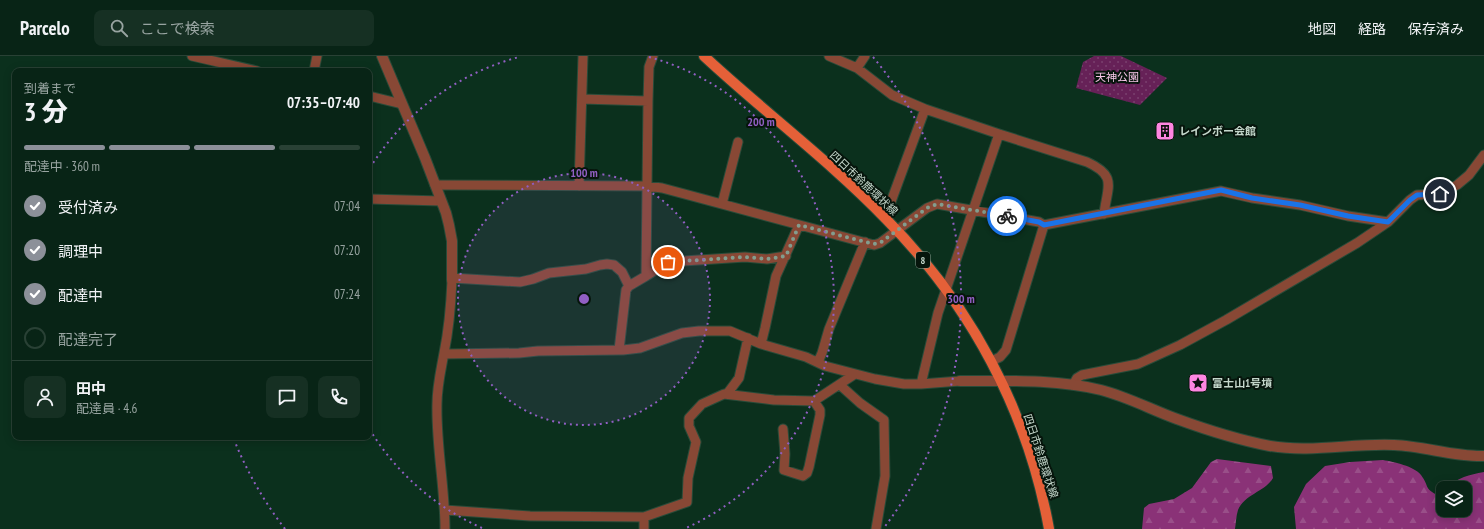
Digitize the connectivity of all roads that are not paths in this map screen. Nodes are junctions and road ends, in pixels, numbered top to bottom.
1 (192, 56) edge
2 (317, 56) edge
3 (382, 56) edge
4 (583, 56) edge
5 (653, 56) edge
6 (704, 56) edge
7 (829, 56) edge
8 (865, 56) edge
9 (217, 59) edge
10 (247, 68) edge
11 (315, 68) edge
12 (857, 68) junction
13 (372, 97) edge
14 (582, 99) junction
15 (648, 101) junction
16 (402, 104) junction
17 (925, 109) junction
18 (999, 134) junction
19 (738, 142) dead end
20 (1484, 155) edge
21 (436, 185) junction
22 (579, 186) junction
23 (646, 186) junction
24 (372, 199) edge
25 (441, 201) junction
26 (722, 204) junction
27 (974, 210) junction
28 (1104, 214) junction
29 (885, 218) junction
30 (1388, 222) junction
31 (799, 225) junction
32 (1044, 225) junction
33 (897, 230) junction
34 (865, 242) junction
35 (786, 256) junction
36 (767, 259) junction
37 (646, 276) junction
38 (776, 276) junction
39 (452, 279) junction
40 (629, 286) junction
41 (947, 288) junction
42 (748, 338) junction
43 (761, 344) junction
44 (619, 350) junction
45 (444, 354) junction
46 (992, 361) junction
47 (818, 362) junction
48 (855, 374) junction
49 (960, 381) joint
50 (1000, 381) junction
51 (921, 384) junction
52 (840, 385) junction
53 (1073, 385) junction
54 (728, 394) junction
55 (814, 400) junction
56 (783, 429) dead end
57 (1484, 456) edge
58 (445, 510) junction
59 (644, 516) junction
60 (445, 529) edge
61 (644, 529) edge
62 (876, 529) edge
63 (1049, 529) edge

1 - 9 street
2 - 11 street
3 - 16 street
4 - 14 street
5 - 15 street
6 - 29 main road, 四日市鈴鹿環状線 / 8
7 - 12 street
8 - 12 street
9 - 10 street
12 - 17 street
13 - 16 street
14 - 15 street
14 - 22 street
15 - 23 street
16 - 21 street
17 - 18 street
17 - 29 street
18 - 27 street
18 - 28 street
19 - 26 street
20 - 30 street
21 - 22 street
21 - 25 street
22 - 23 street
23 - 26 street
23 - 37 street
24 - 25 street
25 - 39 street
26 - 31 street
27 - 32 street
27 - 33 street
27 - 41 street
28 - 30 street
28 - 32 street
29 - 33 main road, 四日市鈴鹿環状線 / 8
30 - 53 street
31 - 34 street
31 - 35 street
32 - 46 street
33 - 34 street
33 - 41 main road, 四日市鈴鹿環状線 / 8
34 - 47 street
35 - 36 street
35 - 38 street
36 - 37 street
36 - 38 street
37 - 40 street
38 - 43 street
39 - 40 street
39 - 45 street
40 - 44 street
41 - 46 main road, 四日市鈴鹿環状線 / 8
41 - 51 street
42 - 43 street
42 - 44 street
42 - 54 street
43 - 47 street
44 - 45 street
45 - 58 street
46 - 50 main road, 四日市鈴鹿環状線 / 8
47 - 48 street
48 - 51 street
48 - 52 street
49 - 50 street
49 - 51 street
50 - 53 street
50 - 63 main road, 四日市鈴鹿環状線 / 8
52 - 55 street
52 - 62 street
53 - 57 street
54 - 55 street
54 - 59 street
55 - 56 street
58 - 59 street
58 - 60 street
59 - 61 street

